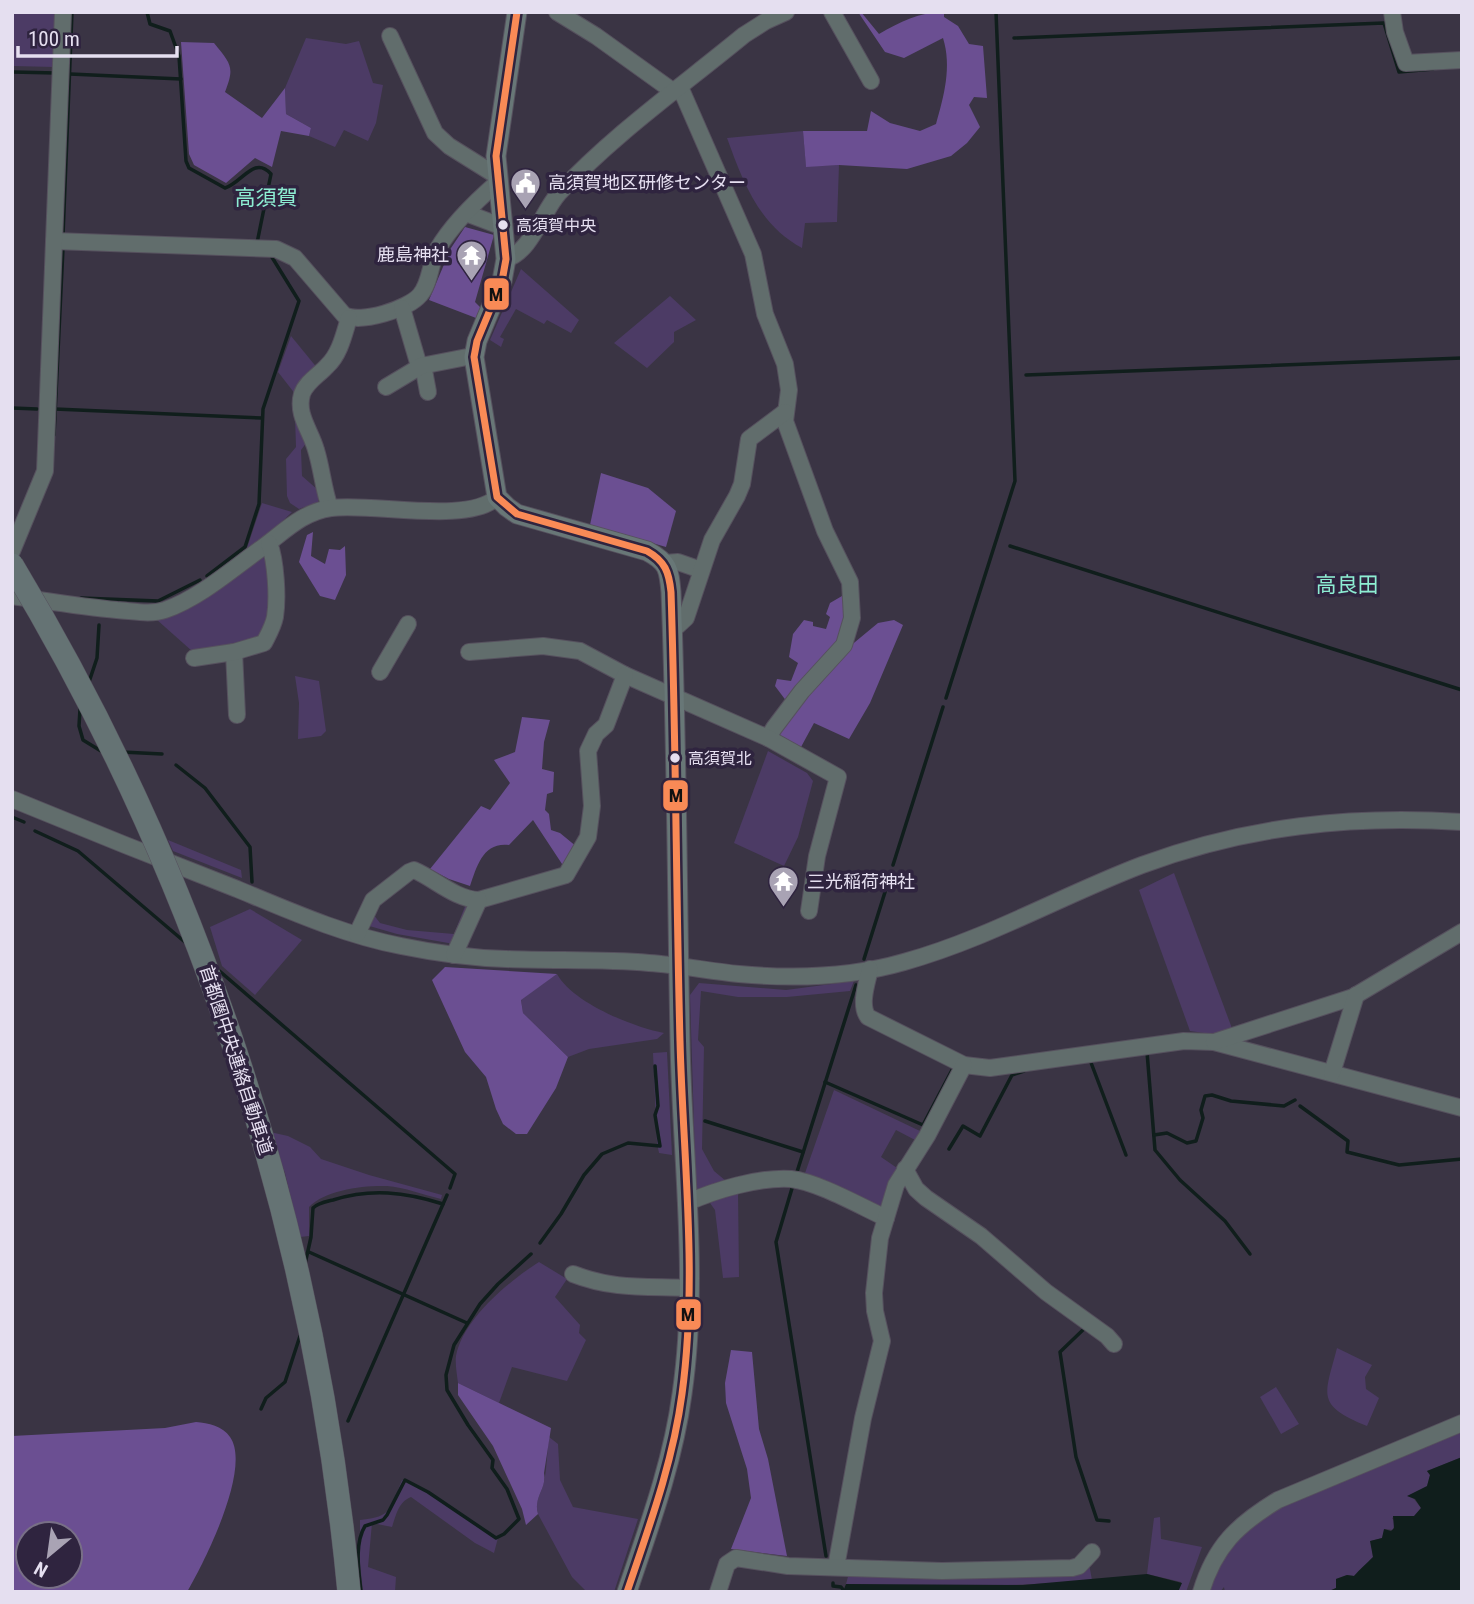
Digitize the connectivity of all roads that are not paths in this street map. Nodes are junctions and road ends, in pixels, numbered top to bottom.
1 (63, 12) edge
2 (517, 12) edge
3 (557, 12) edge
4 (786, 12) edge
5 (832, 12) edge
6 (1392, 12) edge
7 (390, 36) dead end
8 (1462, 60) edge
9 (870, 82) dead end
10 (677, 89) junction
11 (498, 179) junction
12 (467, 213) junction
13 (503, 227) junction
14 (54, 241) junction
15 (506, 259) junction
16 (402, 308) junction
17 (349, 318) junction
18 (474, 357) junction
19 (421, 366) junction
20 (386, 387) dead end
21 (428, 392) dead end
22 (785, 412) junction
23 (498, 498) junction
24 (330, 508) junction
25 (269, 543) junction
26 (12, 551) edge
27 (665, 563) junction
28 (12, 565) edge
29 (701, 570) junction
30 (12, 596) edge
31 (408, 624) dead end
32 (673, 630) junction
33 (234, 652) junction
34 (469, 652) dead end
35 (194, 658) dead end
36 (380, 672) dead end
37 (625, 675) junction
38 (674, 697) junction
39 (237, 715) dead end
40 (768, 738) junction
41 (12, 799) edge
42 (1462, 822) edge
43 (479, 900) junction
44 (809, 911) dead end
45 (1462, 932) edge
46 (357, 934) junction
47 (454, 955) junction
48 (678, 966) junction
49 (870, 969) junction
50 (1356, 995) junction
51 (1214, 1042) junction
52 (964, 1065) junction
53 (1332, 1073) junction
54 (1462, 1108) edge
55 (905, 1169) junction
56 (686, 1203) junction
57 (886, 1218) junction
58 (573, 1274) dead end
59 (690, 1288) junction
60 (1114, 1344) dead end
61 (1462, 1423) edge
62 (1092, 1552) dead end
63 (836, 1567) junction
64 (349, 1592) edge
65 (627, 1592) edge
66 (718, 1592) edge
67 (1201, 1592) edge

1 - 14 street
2 - 11 main road
3 - 10 street
4 - 10 street
5 - 9 street
6 - 8 street
7 - 11 street
10 - 15 street
10 - 22 street
11 - 12 street
11 - 13 main road
12 - 13 street
12 - 16 street
13 - 15 main road
14 - 17 street
14 - 26 street
15 - 18 main road
16 - 17 street
16 - 19 street
17 - 24 street
18 - 19 street
18 - 23 main road
19 - 20 street
19 - 21 street
22 - 29 street
22 - 40 street
23 - 24 street
23 - 27 main road
24 - 25 street
25 - 30 street
25 - 33 street
27 - 29 street
27 - 32 main road
28 - 64 highway, 首都圏中央連絡自動車道, bridge
29 - 32 street
31 - 36 street
32 - 38 main road
33 - 35 street
33 - 39 street
34 - 37 street
37 - 38 street
37 - 43 street
38 - 40 street
38 - 48 main road
40 - 44 street
41 - 46 street
42 - 49 street
43 - 46 street
43 - 47 street
45 - 50 street
46 - 47 street
47 - 48 street
48 - 49 street
48 - 56 main road
49 - 52 street
50 - 51 street
50 - 53 street
51 - 52 street
51 - 53 street
52 - 55 street
53 - 54 street
55 - 57 street
55 - 60 street
56 - 57 street
56 - 59 main road
57 - 63 street
58 - 59 street
59 - 65 main road
61 - 67 street
62 - 63 street
63 - 66 street

